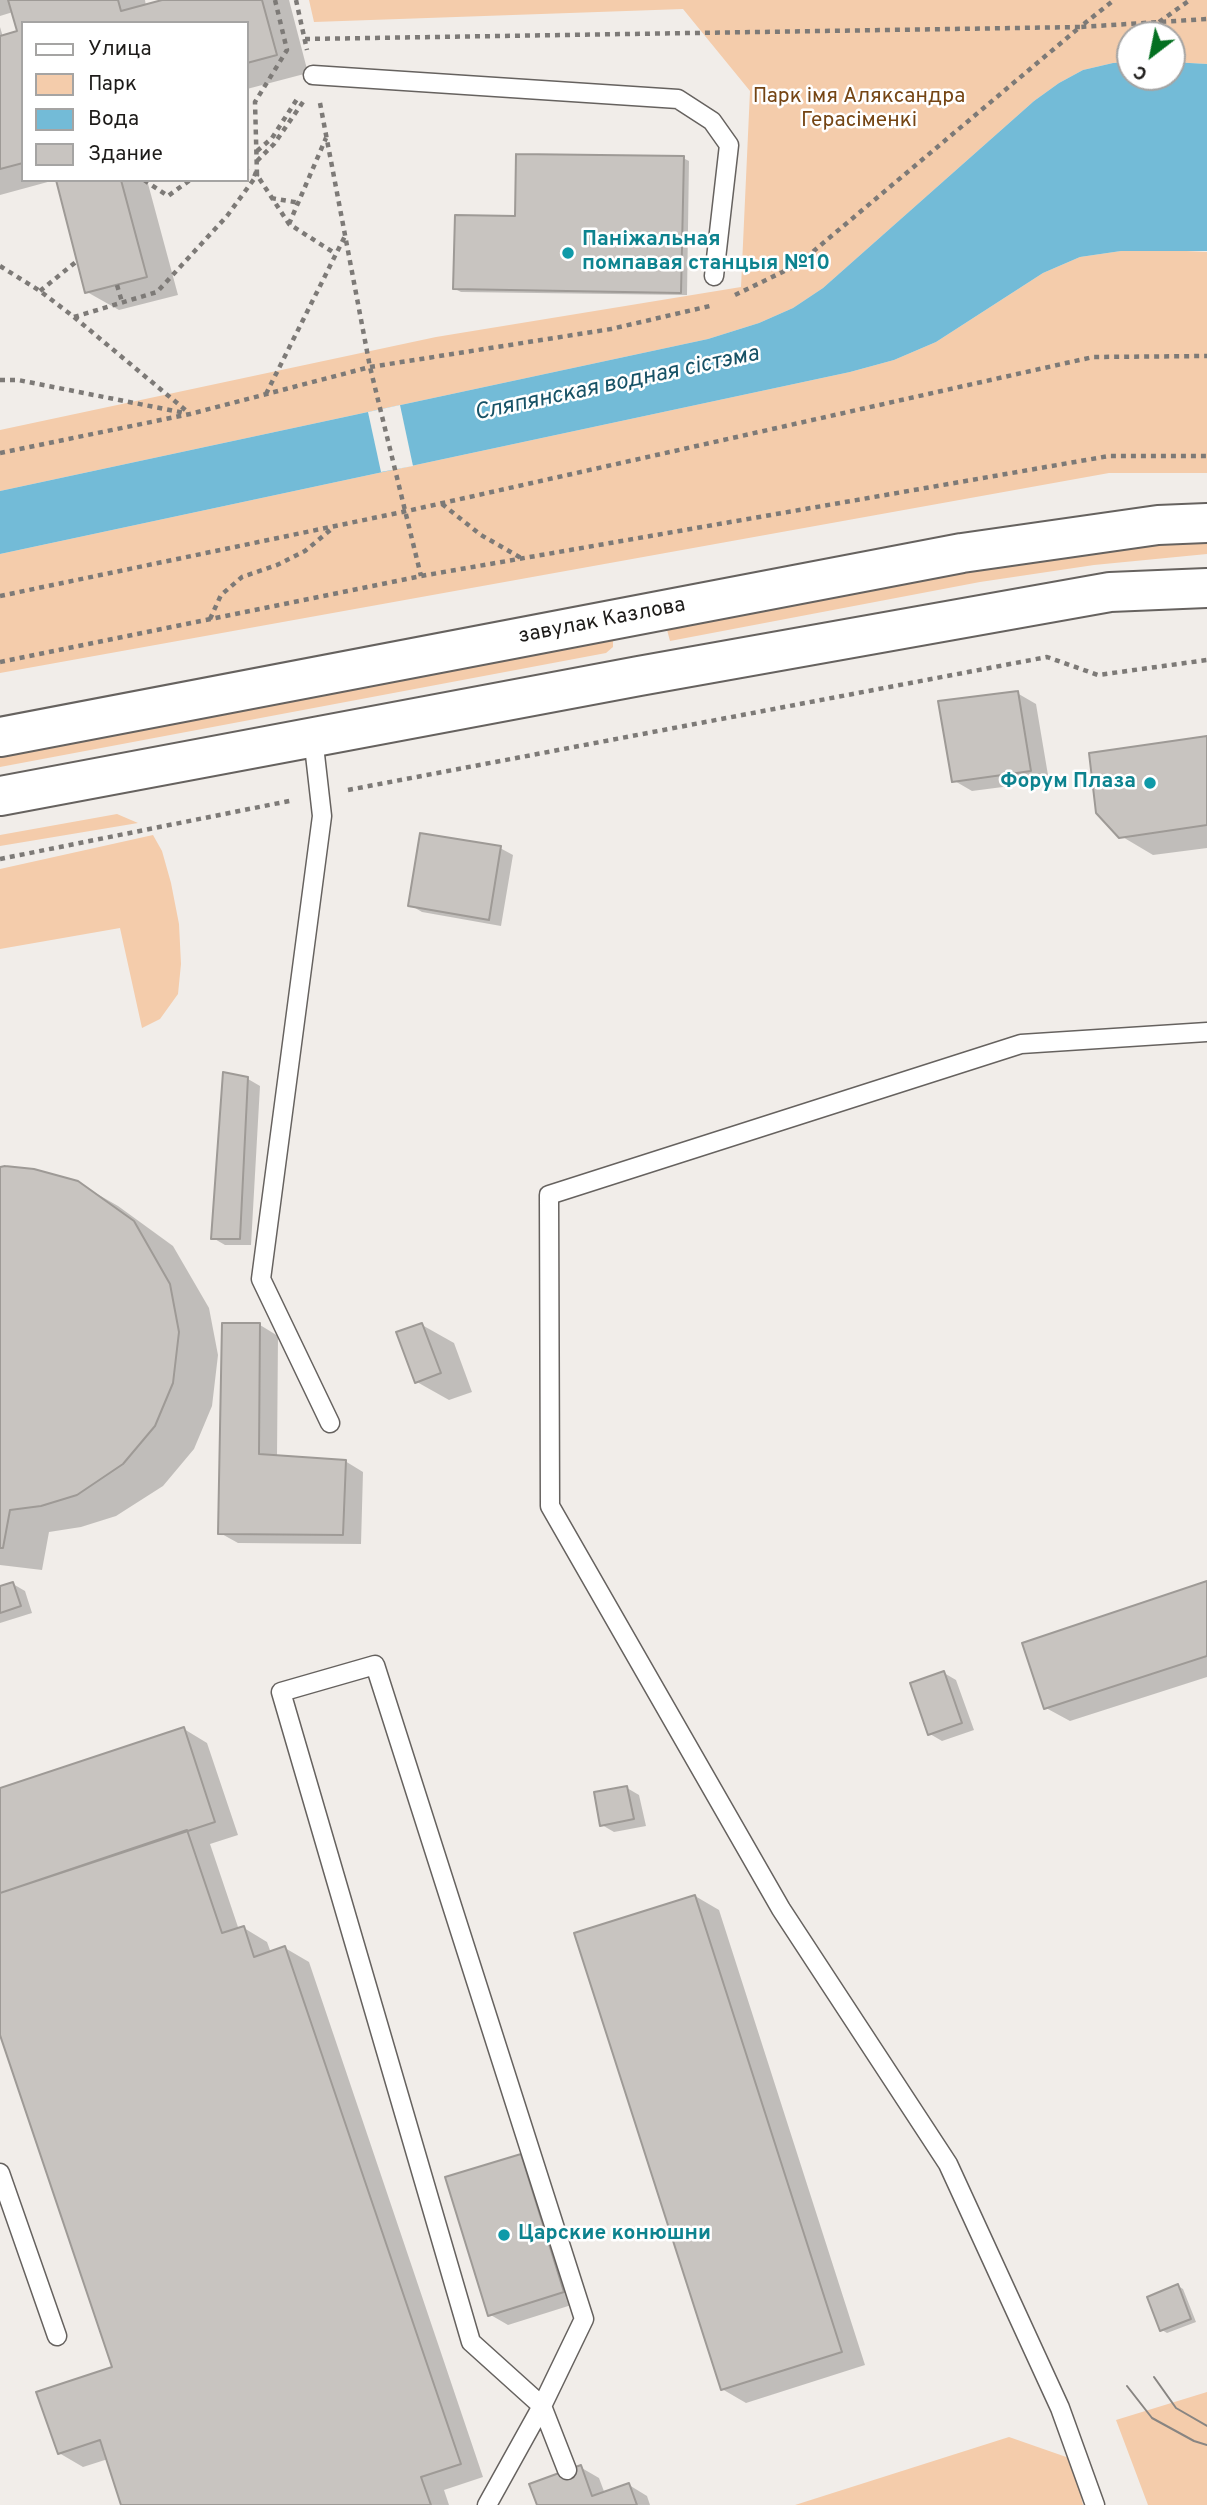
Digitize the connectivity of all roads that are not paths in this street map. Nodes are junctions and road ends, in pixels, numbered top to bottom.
1 (314, 79) road end
2 (714, 276) dead end
3 (1207, 523) edge
4 (1207, 588) edge
5 (626, 618) junction
6 (639, 676) junction
7 (0, 737) edge
8 (313, 737) junction
9 (0, 796) edge
10 (1207, 1032) edge
11 (330, 1423) dead end
12 (0, 2173) edge
13 (4, 2197) edge
14 (57, 2336) dead end
15 (542, 2406) junction
16 (567, 2470) dead end
17 (487, 2505) edge
18 (1095, 2505) edge

1 - 2 lane
3 - 5 main road, завулак Казлова
4 - 6 main road
5 - 6 main road
5 - 7 main road, завулак Казлова
6 - 8 main road
8 - 9 main road
8 - 11 lane
10 - 18 lane
12 - 13 lane
13 - 14 lane
15 - 15 lane
15 - 16 lane
15 - 17 lane

